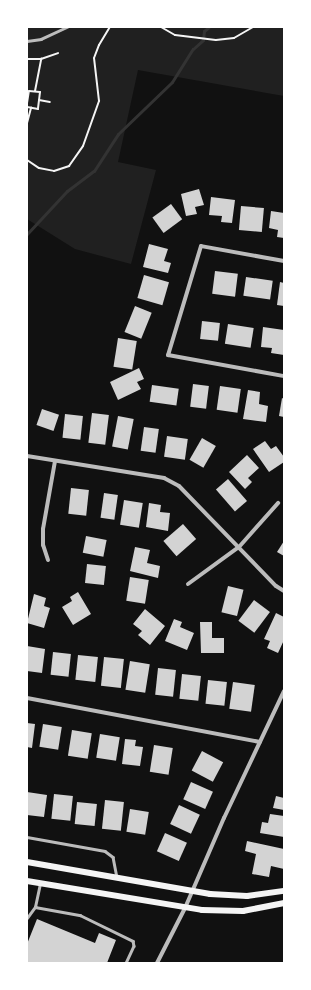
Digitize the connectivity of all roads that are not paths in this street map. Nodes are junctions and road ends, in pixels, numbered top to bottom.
1 (67, 27) edge
2 (27, 41) edge
3 (284, 261) edge
4 (284, 376) edge
5 (27, 456) edge
6 (55, 461) junction
7 (278, 503) dead end
8 (239, 547) junction
9 (48, 560) dead end
10 (188, 584) dead end
11 (284, 591) edge
12 (284, 691) edge
13 (27, 698) edge
14 (260, 742) junction
15 (27, 837) edge
16 (27, 862) edge
17 (117, 877) junction
18 (27, 881) edge
19 (40, 883) junction
20 (193, 891) junction
21 (284, 891) edge
22 (284, 903) edge
23 (35, 907) junction
24 (185, 908) junction
25 (27, 918) edge
26 (126, 963) edge
27 (157, 963) edge

1 - 2 lane
3 - 4 street
5 - 6 street
6 - 8 street
6 - 9 street
7 - 8 street
8 - 10 street
8 - 11 street
12 - 14 street
13 - 14 street
14 - 20 street
15 - 17 lane
16 - 17 main road
17 - 20 main road
18 - 19 main road
19 - 23 lane
19 - 24 main road
20 - 21 main road
20 - 24 street
22 - 24 main road
23 - 25 lane
23 - 26 lane
24 - 27 street

